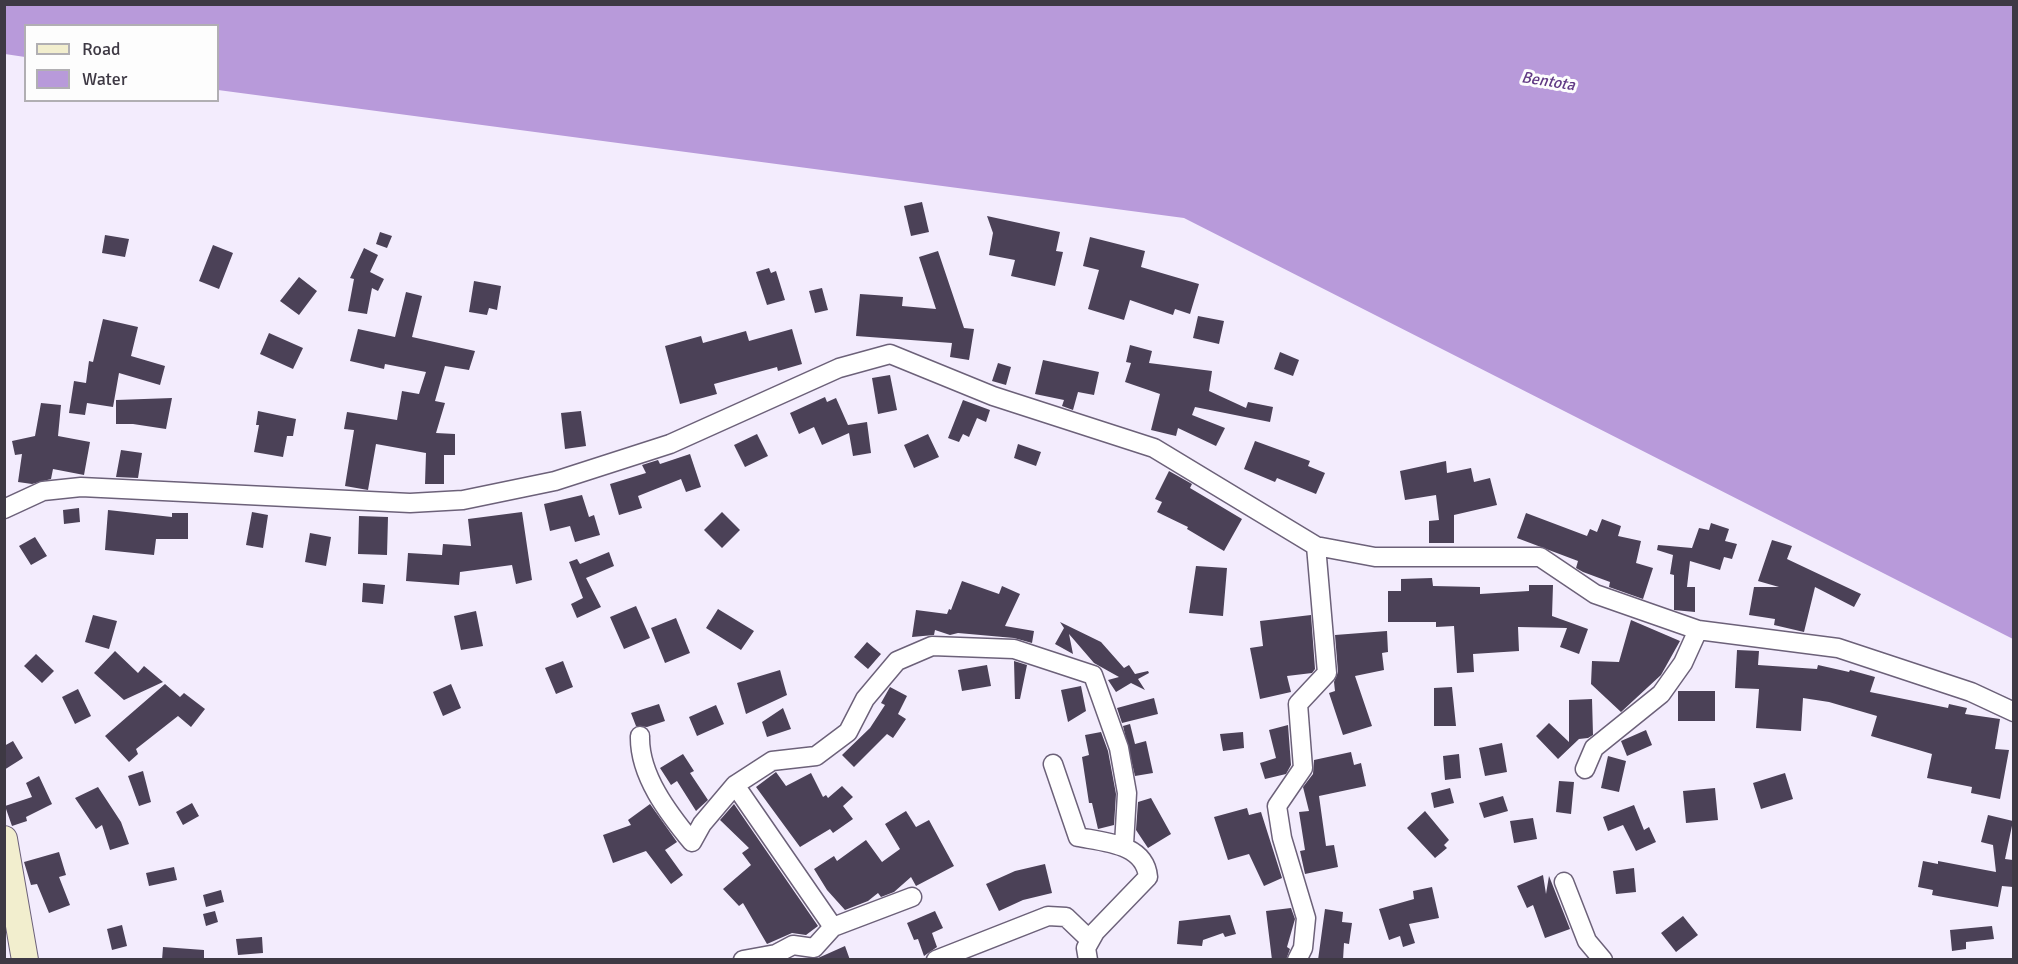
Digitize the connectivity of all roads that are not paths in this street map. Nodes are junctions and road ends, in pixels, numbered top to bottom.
1 (4, 508) edge
2 (1316, 546) junction
3 (1698, 630) junction
4 (2013, 712) edge
5 (640, 736) dead end
6 (1053, 764) dead end
7 (1585, 769) dead end
8 (735, 785) junction
9 (4, 839) edge
10 (1124, 845) junction
11 (1564, 882) dead end
12 (912, 897) dead end
13 (833, 927) junction
14 (1090, 940) junction
15 (25, 960) edge
16 (742, 960) edge
17 (936, 960) edge
18 (1088, 960) edge
19 (1297, 960) edge
20 (1603, 960) edge

1 - 2 street
2 - 3 street
2 - 19 street
3 - 4 street
3 - 7 street
5 - 8 street
6 - 10 street
8 - 10 street
8 - 13 street
9 - 15 street
10 - 14 street
11 - 20 street
12 - 13 street
13 - 16 street
14 - 17 street
14 - 18 street

